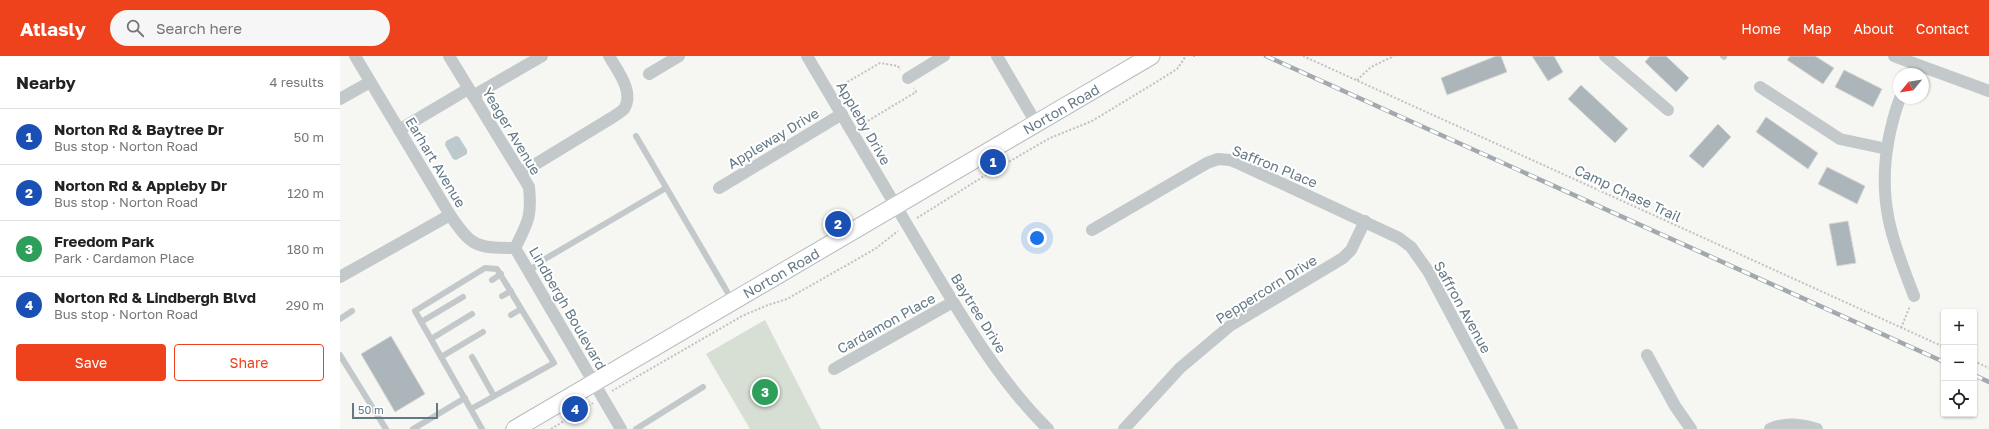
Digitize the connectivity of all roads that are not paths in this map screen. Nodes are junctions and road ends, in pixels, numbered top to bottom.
1 (354, 56) edge
2 (449, 56) edge
3 (542, 56) edge
4 (609, 56) edge
5 (679, 56) edge
6 (807, 56) edge
7 (944, 56) edge
8 (997, 56) edge
9 (1151, 56) edge
10 (1605, 56) edge
11 (1894, 56) edge
12 (1909, 68) edge
13 (649, 74) dead end
14 (1929, 74) edge
15 (908, 78) dead end
16 (370, 82) junction
17 (1760, 88) dead end
18 (1989, 91) edge
19 (471, 92) junction
20 (340, 99) edge
21 (1898, 104) edge
22 (1668, 110) dead end
23 (842, 114) junction
24 (1036, 123) junction
25 (399, 130) junction
26 (636, 136) dead end
27 (1887, 149) junction
28 (521, 173) junction
29 (666, 188) junction
30 (718, 188) dead end
31 (895, 206) junction
32 (450, 215) junction
33 (1365, 221) junction
34 (1092, 230) dead end
35 (515, 248) junction
36 (529, 271) junction
37 (501, 274) junction
38 (340, 277) edge
39 (492, 280) dead end
40 (511, 291) junction
41 (502, 296) dead end
42 (1914, 296) road end
43 (463, 298) dead end
44 (733, 301) junction
45 (953, 302) junction
46 (521, 309) junction
47 (352, 311) dead end
48 (472, 314) dead end
49 (511, 315) dead end
50 (340, 319) edge
51 (421, 322) junction
52 (483, 332) dead end
53 (431, 339) junction
54 (1648, 354) dead end
55 (340, 355) edge
56 (441, 357) junction
57 (472, 357) dead end
58 (834, 369) dead end
59 (594, 382) junction
60 (703, 387) dead end
61 (494, 396) junction
62 (465, 398) junction
63 (471, 409) junction
64 (1039, 426) edge
65 (386, 429) edge
66 (412, 429) edge
67 (482, 429) edge
68 (515, 429) edge
69 (621, 429) edge
70 (636, 429) edge
71 (1124, 429) edge
72 (1512, 429) edge
73 (1691, 429) edge
74 (1770, 429) edge
75 (1817, 429) edge

1 - 16 street, Earhart Avenue
2 - 19 street, Yeager Avenue
3 - 19 street
4 - 28 street
5 - 13 street
6 - 23 street, Appleby Drive
7 - 15 street
8 - 24 street
9 - 24 main road, Norton Road
10 - 22 street
11 - 12 street
14 - 18 street
16 - 20 street
16 - 25 street, Earhart Avenue
17 - 27 street
19 - 25 street
19 - 28 street, Yeager Avenue
21 - 27 street
23 - 30 street, Appleway Drive
23 - 31 street, Appleby Drive
24 - 31 main road, Norton Road
25 - 32 street, Earhart Avenue
26 - 29 lane
27 - 42 street
28 - 35 street, Yeager Avenue
29 - 36 lane
29 - 44 lane
31 - 44 main road, Norton Road
31 - 45 street, Baytree Drive
32 - 35 street, Earhart Avenue
32 - 38 street
33 - 34 street, Saffron Place
33 - 71 street, Peppercorn Drive
33 - 72 street, Saffron Avenue
35 - 36 street, Lindbergh Boulevard
36 - 59 street, Lindbergh Boulevard
37 - 39 lane
37 - 40 lane
37 - 51 lane
40 - 41 lane
40 - 46 lane
43 - 51 lane
44 - 59 main road, Norton Road
45 - 58 street, Cardamon Place
45 - 64 street, Baytree Drive
46 - 49 lane
46 - 61 lane
47 - 50 lane
48 - 53 lane
51 - 53 lane
52 - 56 lane
53 - 56 lane
54 - 73 street
55 - 65 lane
56 - 62 lane
57 - 61 lane
59 - 68 main road, Norton Road
59 - 69 street, Lindbergh Boulevard
60 - 70 lane
61 - 63 lane
62 - 63 lane
62 - 66 lane
63 - 67 lane
74 - 75 street

